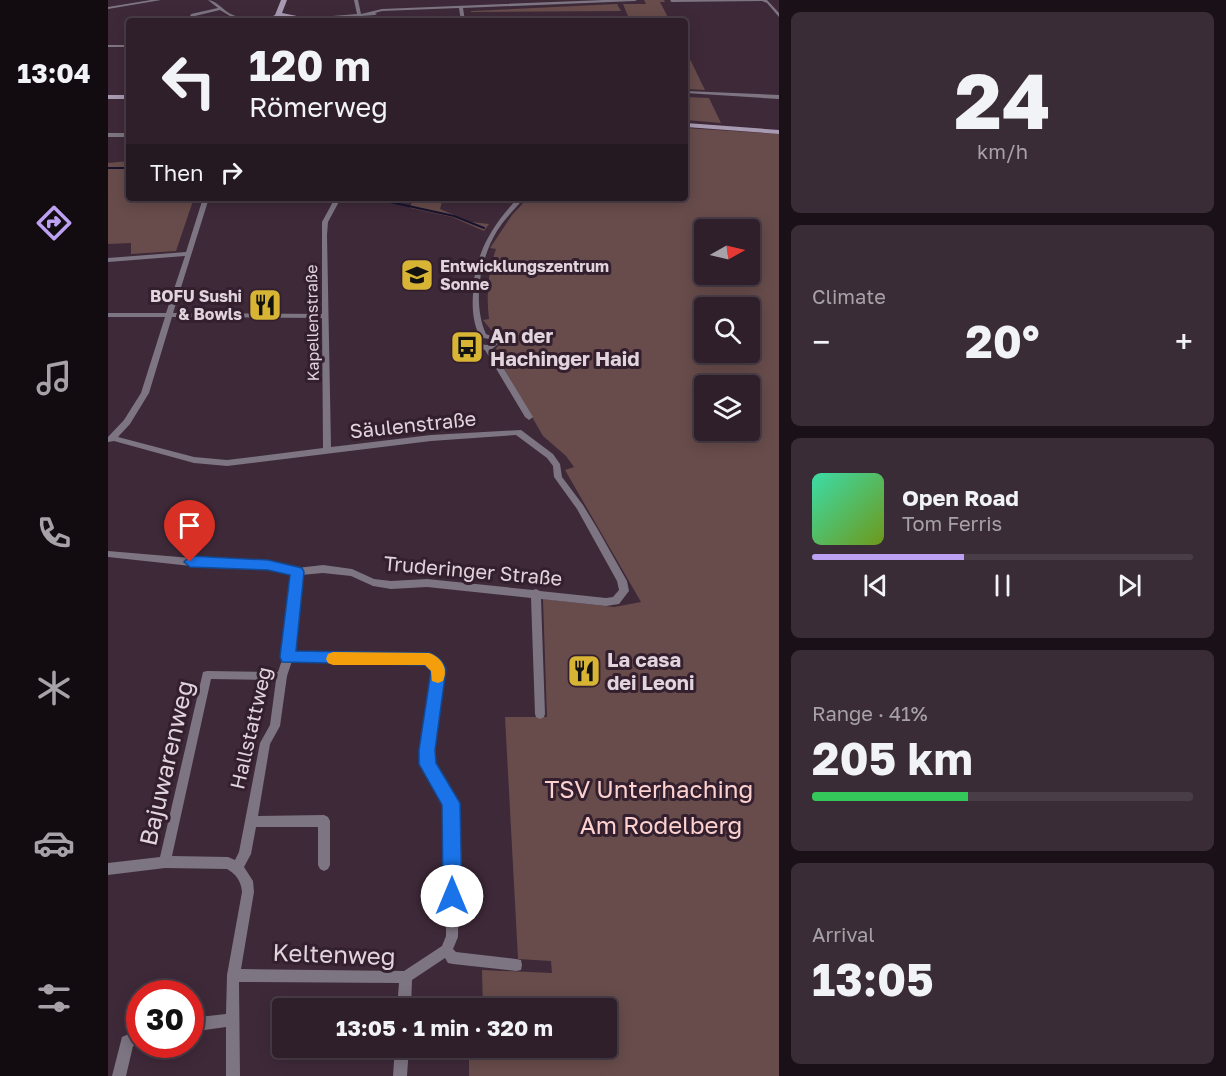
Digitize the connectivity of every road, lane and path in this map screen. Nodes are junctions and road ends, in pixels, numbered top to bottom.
1 (159, 0) edge
2 (210, 0) edge
3 (356, 0) edge
4 (422, 0) edge
5 (635, 0) edge
6 (672, 0) edge
7 (762, 0) edge
8 (284, 2) edge
9 (548, 2) edge
10 (108, 8) edge
11 (461, 8) junction
12 (221, 9) junction
13 (422, 9) junction
14 (358, 15) junction
15 (779, 16) edge
16 (192, 18) edge
17 (240, 18) edge
18 (274, 18) edge
19 (293, 18) edge
20 (463, 18) edge
21 (108, 46) edge
22 (126, 46) edge
23 (688, 92) edge
24 (108, 97) edge
25 (126, 97) edge
26 (779, 97) edge
27 (688, 125) edge
28 (779, 132) edge
29 (108, 135) edge
30 (126, 135) edge
31 (205, 201) edge
32 (336, 201) edge
33 (518, 201) edge
34 (188, 254) junction
35 (108, 260) edge
36 (108, 315) edge
37 (169, 315) junction
38 (326, 316) junction
39 (529, 417) dead end
40 (110, 440) edge
41 (327, 451) junction
42 (108, 554) edge
43 (297, 572) junction
44 (536, 593) junction
45 (620, 597) joint
46 (288, 657) junction
47 (282, 676) junction
48 (540, 714) dead end
49 (251, 822) junction
50 (165, 862) junction
51 (324, 865) dead end
52 (237, 868) junction
53 (108, 870) edge
54 (446, 950) junction
55 (516, 965) dead end
56 (233, 975) junction
57 (406, 977) junction
58 (405, 998) edge
59 (232, 1020) junction
60 (204, 1023) edge
61 (126, 1046) edge
62 (401, 1058) edge
63 (119, 1076) edge
64 (234, 1076) edge
65 (400, 1076) edge

1 - 10 street
2 - 12 street
3 - 14 street
4 - 13 street
5 - 9 street
6 - 7 street
7 - 15 street
8 - 18 main road
8 - 19 main road
9 - 11 street
11 - 13 street
11 - 20 street
12 - 16 street
12 - 17 street
13 - 14 street
14 - 19 street
21 - 22 street
23 - 26 street
24 - 25 main road
27 - 28 main road
29 - 30 street
31 - 34 street
32 - 38 street, Kapellenstraße
33 - 39 street
34 - 35 street
34 - 37 street
36 - 37 street
37 - 38 street
37 - 40 street
38 - 41 street, Kapellenstraße
40 - 41 street, Säulenstraße
41 - 45 street, Säulenstraße
42 - 43 street, Truderinger Straße
43 - 44 street, Truderinger Straße
43 - 46 street, Hallstattweg
44 - 45 street, Truderinger Straße
44 - 48 street
46 - 47 street, Hallstattweg
46 - 54 street
47 - 49 street, Hallstattweg
47 - 50 street, Bajuwarenweg
49 - 51 street
49 - 52 street, Hallstattweg
50 - 52 street
50 - 53 street
52 - 56 street
54 - 55 street
54 - 57 street
56 - 57 street, Keltenweg
56 - 59 street
57 - 58 street, Keltenweg
59 - 60 street
59 - 64 street
61 - 63 street
62 - 65 street

